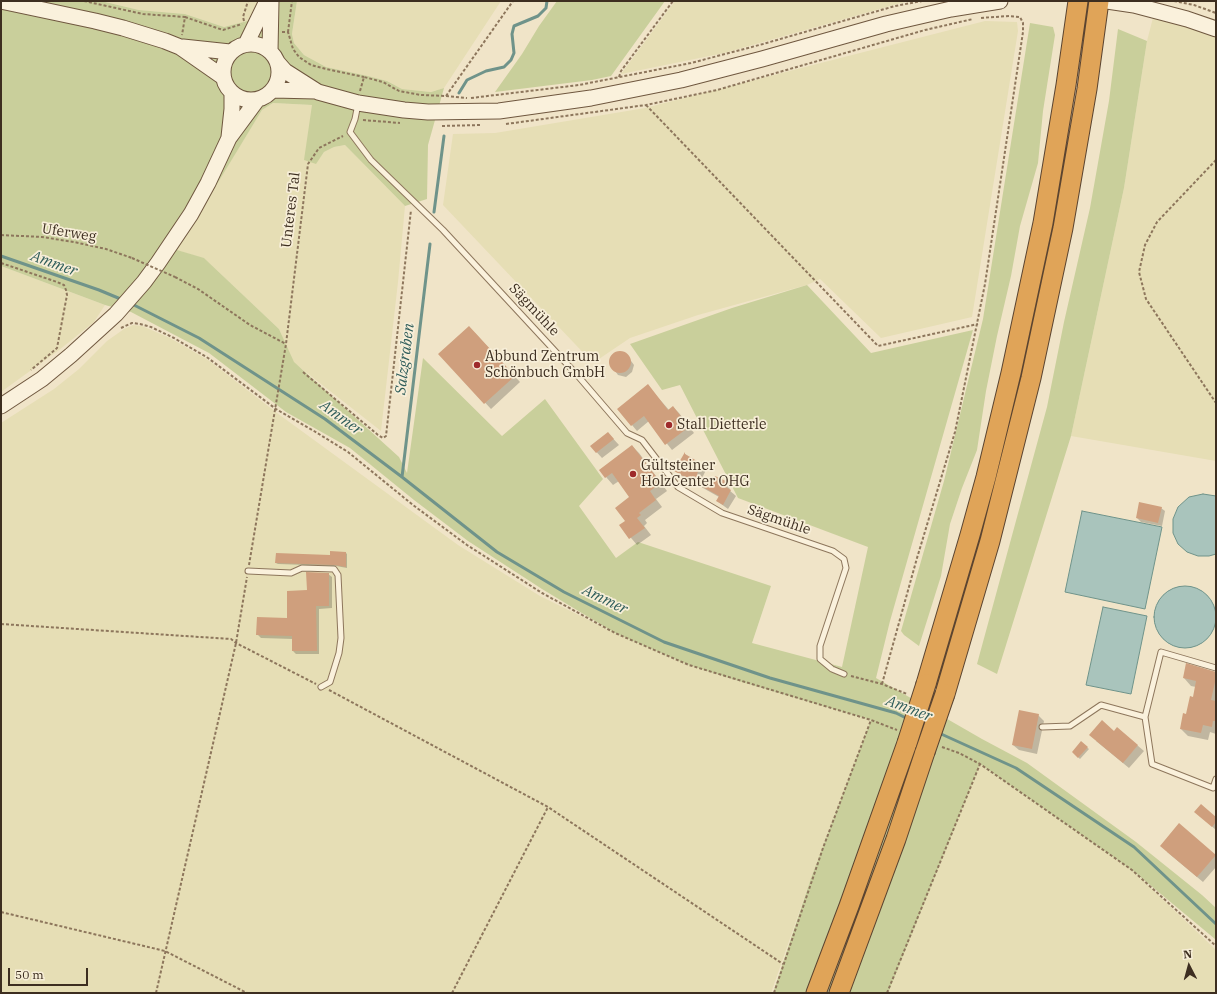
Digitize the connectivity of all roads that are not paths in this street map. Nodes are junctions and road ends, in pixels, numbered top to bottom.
1 (1, 1) edge
2 (267, 1) edge
3 (271, 1) edge
4 (1000, 1) edge
5 (1078, 1) edge
6 (1099, 1) edge
7 (1107, 1) edge
8 (1216, 30) edge
9 (246, 44) junction
10 (180, 47) junction
11 (230, 52) junction
12 (274, 57) junction
13 (223, 77) junction
14 (273, 90) junction
15 (318, 92) junction
16 (232, 93) junction
17 (257, 100) junction
18 (358, 103) junction
19 (229, 138) junction
20 (1, 406) edge
21 (248, 570) road end
22 (1216, 668) edge
23 (844, 674) road end
24 (321, 686) road end
25 (1145, 717) junction
26 (1042, 727) dead end
27 (1216, 779) edge
28 (816, 993) edge
29 (839, 993) edge

1 - 10 street
2 - 9 street
3 - 12 street
4 - 18 street
5 - 28 highway, bridge
6 - 29 highway, bridge
7 - 8 street
9 - 11 street
9 - 12 street
10 - 11 street
10 - 13 street
11 - 13 street
12 - 14 street
12 - 15 street
13 - 16 street
14 - 15 street
14 - 17 street
15 - 18 street
16 - 17 street
16 - 19 street
17 - 19 street
18 - 23 lane, Sägmühle
19 - 20 street
21 - 24 lane
22 - 25 lane
25 - 26 lane
25 - 27 lane

